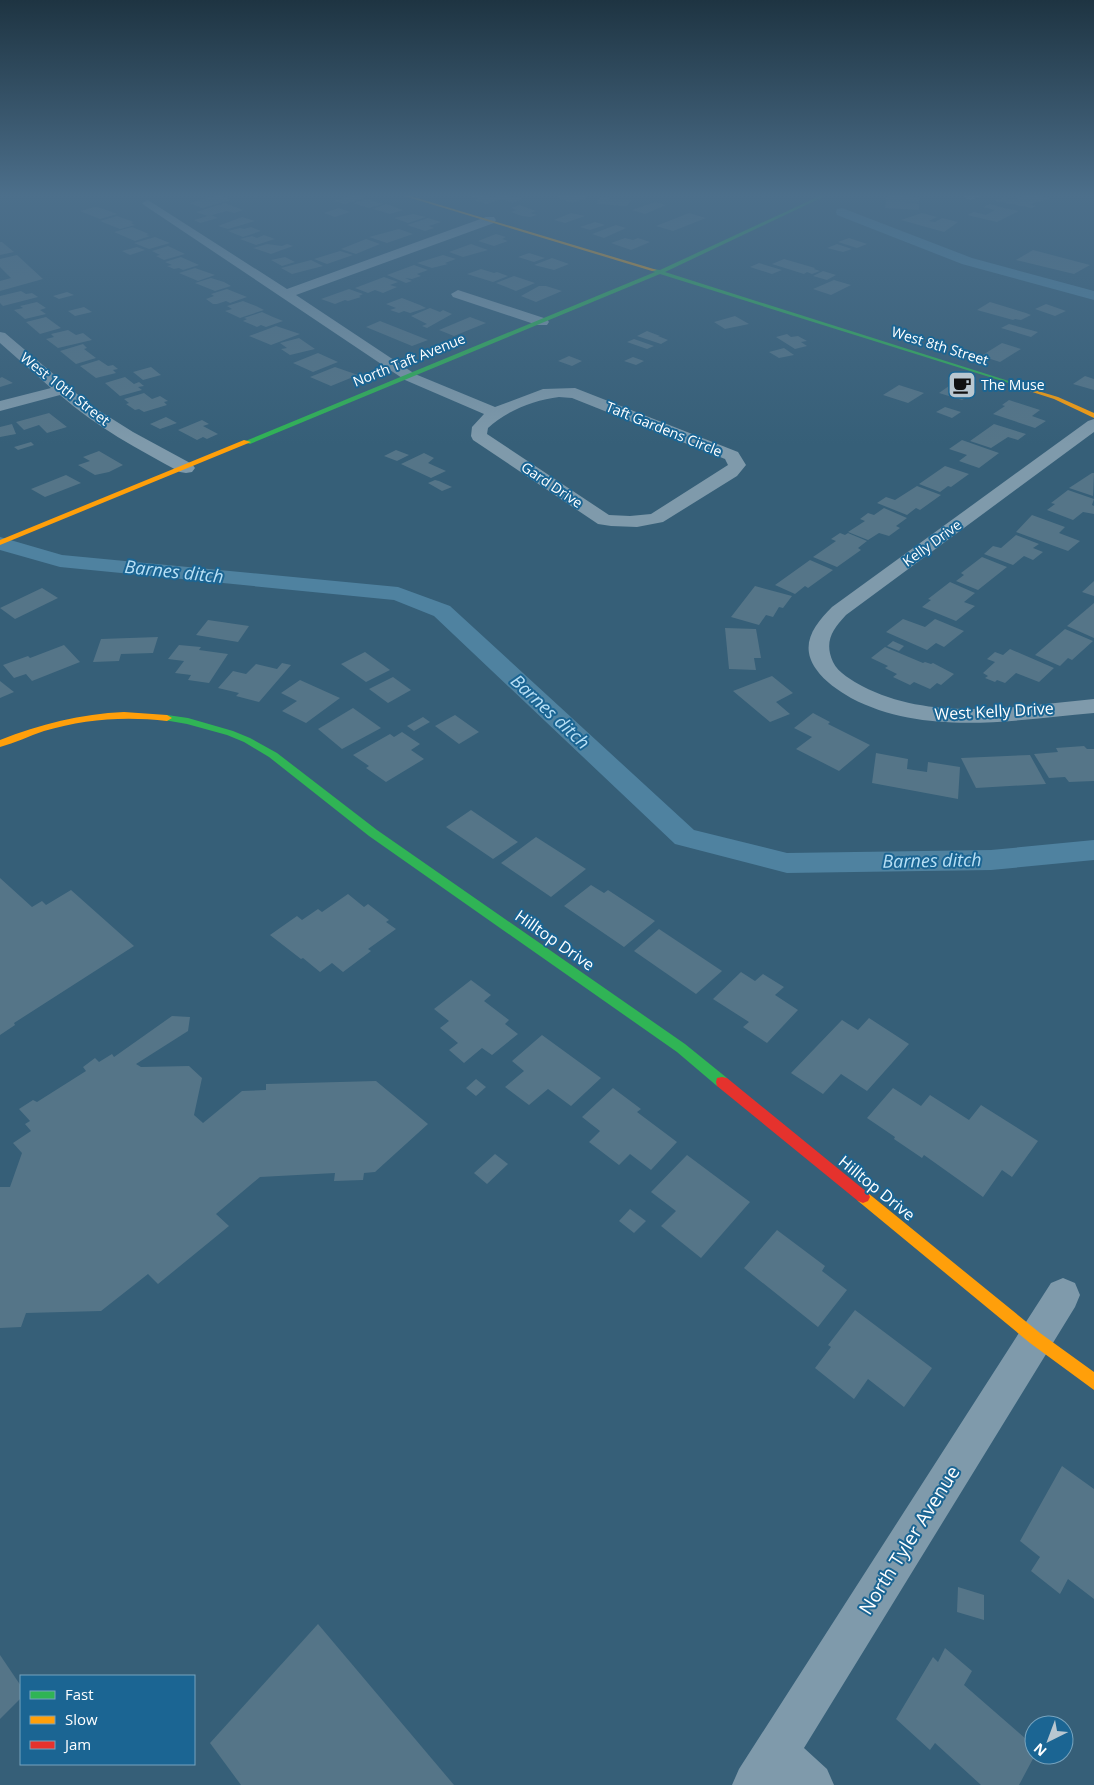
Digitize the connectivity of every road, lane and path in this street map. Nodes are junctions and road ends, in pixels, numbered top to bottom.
1 (262, 278) edge
2 (329, 278) edge
3 (645, 278) edge
4 (680, 278) edge
5 (286, 294) junction
6 (458, 294) dead end
7 (542, 322) junction
8 (0, 336) edge
9 (410, 377) junction
10 (62, 390) junction
11 (0, 406) edge
12 (495, 413) junction
13 (1094, 416) edge
14 (1094, 424) edge
15 (186, 468) junction
16 (657, 518) joint
17 (0, 544) edge
18 (840, 681) joint
19 (1094, 706) edge
20 (0, 744) edge
21 (1063, 1295) dead end
22 (1035, 1338) junction
23 (1094, 1382) edge
24 (766, 1768) edge
25 (810, 1785) edge

1 - 5 street
2 - 5 street
3 - 7 street, North Taft Avenue
4 - 13 street, West 8th Street
5 - 9 street
6 - 7 street
7 - 9 street, North Taft Avenue
8 - 10 street, West 10th Street
9 - 12 street
9 - 15 street, North Taft Avenue
10 - 11 street
10 - 15 street, West 10th Street
12 - 16 street, Gard Drive
12 - 16 street, Taft Gardens Circle
14 - 18 street, Kelly Drive
15 - 17 street, North Taft Avenue
18 - 19 street, West Kelly Drive
20 - 22 street, Hilltop Drive
21 - 22 street, North Tyler Avenue
22 - 23 street, Hilltop Drive
22 - 24 street, North Tyler Avenue
24 - 25 street

